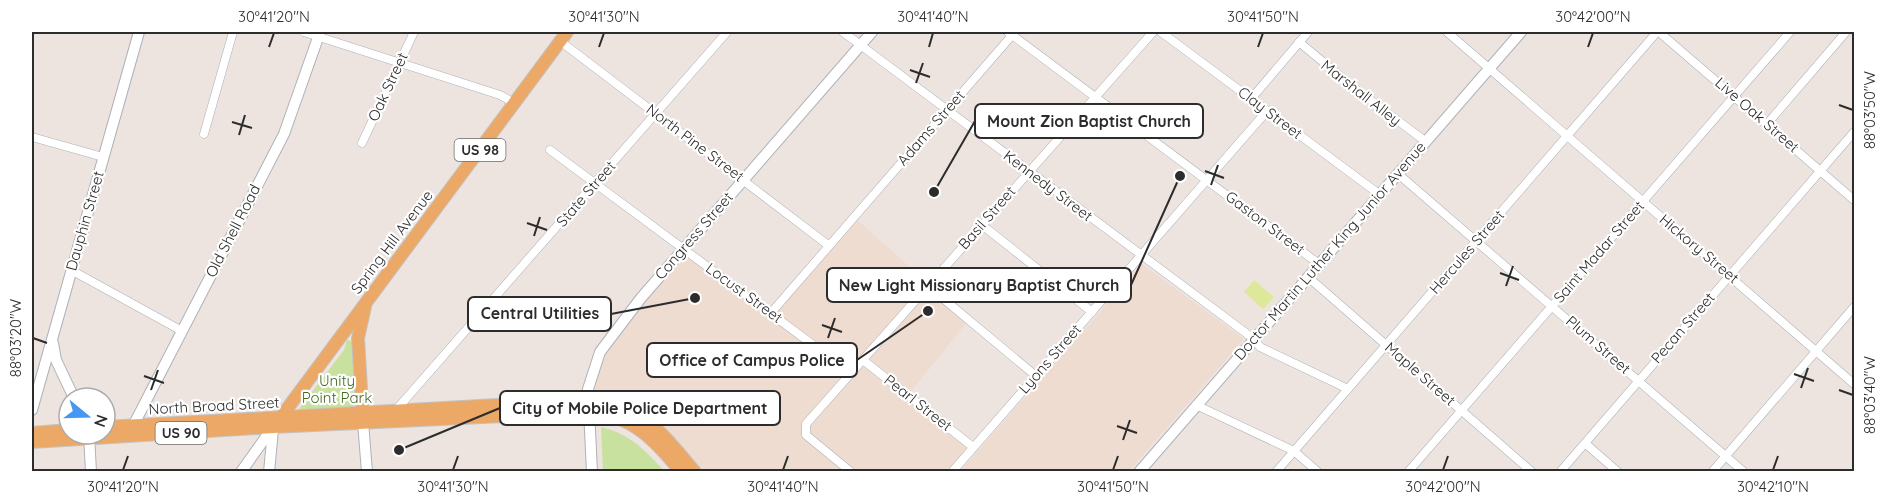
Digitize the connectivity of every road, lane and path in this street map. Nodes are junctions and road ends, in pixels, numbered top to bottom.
1 (139, 32) edge
2 (233, 32) edge
3 (304, 32) edge
4 (414, 32) edge
5 (727, 32) edge
6 (843, 32) edge
7 (872, 32) edge
8 (1012, 32) edge
9 (1153, 32) edge
10 (1161, 32) edge
11 (1308, 32) edge
12 (1447, 32) edge
13 (1521, 32) edge
14 (1658, 32) edge
15 (1790, 32) edge
16 (1846, 32) edge
17 (320, 34) edge
18 (564, 36) edge
19 (1299, 42) junction
20 (860, 45) junction
21 (400, 63) junction
22 (1490, 68) junction
23 (1095, 96) junction
24 (1734, 96) junction
25 (1251, 99) junction
26 (514, 103) junction
27 (947, 110) junction
28 (1267, 111) junction
29 (657, 114) junction
30 (1767, 124) junction
31 (1854, 132) edge
32 (204, 134) dead end
33 (1568, 136) junction
34 (32, 137) edge
35 (1425, 141) junction
36 (362, 143) dead end
37 (550, 150) dead end
38 (103, 157) junction
39 (1821, 170) junction
40 (1028, 171) junction
41 (1397, 172) junction
42 (743, 179) junction
43 (1208, 180) junction
44 (595, 184) junction
45 (1379, 194) junction
46 (1854, 200) edge
47 (1643, 202) junction
48 (982, 225) junction
49 (1476, 241) junction
50 (828, 245) junction
51 (683, 249) junction
52 (1142, 256) junction
53 (1319, 264) junction
54 (71, 270) junction
55 (1730, 275) junction
56 (1308, 277) junction
57 (928, 286) junction
58 (369, 298) junction
59 (1552, 306) junction
60 (1854, 307) edge
61 (1092, 312) junction
62 (770, 314) junction
63 (182, 331) junction
64 (52, 337) junction
65 (1254, 339) junction
66 (1386, 345) junction
67 (1817, 351) junction
68 (862, 360) junction
69 (851, 373) junction
70 (63, 376) junction
71 (1036, 376) junction
72 (1638, 380) junction
73 (1854, 384) edge
74 (68, 386) edge
75 (1348, 388) junction
76 (37, 391) junction
77 (1196, 405) junction
78 (588, 406) junction
79 (32, 410) edge
80 (396, 410) junction
81 (1461, 410) junction
82 (362, 417) junction
83 (277, 422) junction
84 (133, 426) junction
85 (117, 427) edge
86 (57, 431) edge
87 (32, 433) edge
88 (117, 434) edge
89 (57, 439) edge
90 (32, 442) edge
91 (1586, 444) junction
92 (90, 446) edge
93 (973, 447) junction
94 (1294, 451) junction
95 (1726, 456) junction
96 (91, 471) edge
97 (241, 471) edge
98 (269, 471) edge
99 (366, 471) edge
100 (592, 471) edge
101 (681, 471) edge
102 (695, 471) edge
103 (851, 471) edge
104 (952, 471) edge
105 (1139, 471) edge
106 (1276, 471) edge
107 (1318, 471) edge
108 (1408, 471) edge
109 (1532, 471) edge
110 (1560, 471) edge
111 (1618, 471) edge
112 (1712, 471) edge
113 (1744, 471) edge

1 - 38 street, Dauphin Street
2 - 32 street
3 - 17 street
4 - 21 street, Oak Street
5 - 29 street, State Street
6 - 20 street, Kennedy Street
7 - 20 street, Congress Street
8 - 23 street, Gaston Street
8 - 27 street, Adams Street
9 - 23 street, Basil Street
10 - 25 street, Clay Street
11 - 19 street
12 - 22 street, Hickory Street
13 - 22 street, Doctor Martin Luther King Junior Avenue
14 - 24 street, Live Oak Street
14 - 33 street, Hercules Street
15 - 24 street, Saint Madar Street
16 - 30 street
17 - 21 street
17 - 63 street, Old Shell Road
18 - 26 main road, Spring Hill Avenue / US 98
18 - 29 street, North Pine Street
19 - 25 street
19 - 35 street, Marshall Alley
20 - 27 street, Kennedy Street
20 - 42 street, Congress Street
21 - 26 street
21 - 36 street, Oak Street
22 - 33 street, Hickory Street
22 - 35 street, Doctor Martin Luther King Junior Avenue
23 - 40 street, Basil Street
23 - 43 street, Gaston Street
24 - 30 street, Live Oak Street
24 - 47 street, Saint Madar Street
25 - 28 street, Clay Street
26 - 58 main road, Spring Hill Avenue / US 98
27 - 40 street, Kennedy Street
27 - 50 street, Adams Street
28 - 43 street, Lyons Street
28 - 45 street, Clay Street
29 - 42 street, North Pine Street
29 - 44 street, State Street
30 - 39 street, Live Oak Street
31 - 39 street, Pecan Street
33 - 47 street, Hickory Street
33 - 49 street, Hercules Street
34 - 38 street
35 - 41 street, Doctor Martin Luther King Junior Avenue
37 - 44 street, Locust Street
38 - 54 street, Dauphin Street
39 - 46 street, Live Oak Street
39 - 55 street, Pecan Street
40 - 48 street, Basil Street
40 - 52 street, Kennedy Street
41 - 45 street, Doctor Martin Luther King Junior Avenue
41 - 49 street, Plum Street
42 - 50 street, North Pine Street
42 - 51 street, Congress Street
43 - 52 street, Lyons Street
43 - 53 street, Gaston Street
44 - 51 street, Locust Street
44 - 80 street, State Street
45 - 53 street, Doctor Martin Luther King Junior Avenue
47 - 55 street, Hickory Street
47 - 59 street, Saint Madar Street
48 - 57 street, Basil Street
48 - 61 street
49 - 59 street, Plum Street
49 - 66 street, Hercules Street
50 - 62 street
51 - 62 street, Locust Street
51 - 78 street, Congress Street
52 - 61 street, Lyons Street
52 - 65 street, Kennedy Street
53 - 56 street, Doctor Martin Luther King Junior Avenue
54 - 63 street
54 - 64 street, Dauphin Street
55 - 67 street, Hickory Street
55 - 72 street, Pecan Street
56 - 65 street, Doctor Martin Luther King Junior Avenue
56 - 66 street, Maple Street
57 - 68 street, Basil Street
57 - 71 street
58 - 82 main road, US 98
58 - 83 main road, Spring Hill Avenue / US 98
59 - 72 street, Plum Street
59 - 81 street, Saint Madar Street
60 - 67 street
61 - 71 street, Lyons Street
62 - 69 street, Locust Street
63 - 84 street, Old Shell Road
64 - 70 street
64 - 76 street, Dauphin Street
65 - 75 street, Kennedy Street
65 - 77 street, Doctor Martin Luther King Junior Avenue
66 - 75 street, Hercules Street
66 - 81 street, Maple Street
67 - 73 street, Hickory Street
67 - 95 street
68 - 69 street, Basil Street
68 - 93 street, Pearl Street
69 - 103 street, Basil Street
70 - 74 street
70 - 76 street
71 - 93 street, Lyons Street
72 - 91 street, Pecan Street
72 - 95 street, Plum Street
75 - 94 street, Hercules Street
76 - 79 street, Dauphin Street
77 - 94 street
77 - 105 street, Doctor Martin Luther King Junior Avenue
78 - 80 main road, North Broad Street / US 90
78 - 82 main road, North Broad Street / US 90
78 - 100 street, Congress Street
78 - 101 main road, North Broad Street / US 90
78 - 102 main road, North Broad Street / US 90
80 - 82 main road, North Broad Street / US 90
81 - 108 street, Saint Madar Street
81 - 109 street, Maple Street
82 - 83 main road, North Broad Street / US 90
82 - 99 street
83 - 84 main road, North Broad Street / US 90
83 - 88 main road, North Broad Street / US 90
83 - 97 street, Spring Hill Avenue
83 - 98 street
84 - 85 main road, North Broad Street / US 90
86 - 87 main road
89 - 90 main road, North Broad Street / US 90
91 - 110 street, Pecan Street
91 - 111 street
92 - 96 street
93 - 104 street, Lyons Street
94 - 106 street, Hercules Street
94 - 107 street
95 - 112 street
95 - 113 street, Plum Street

